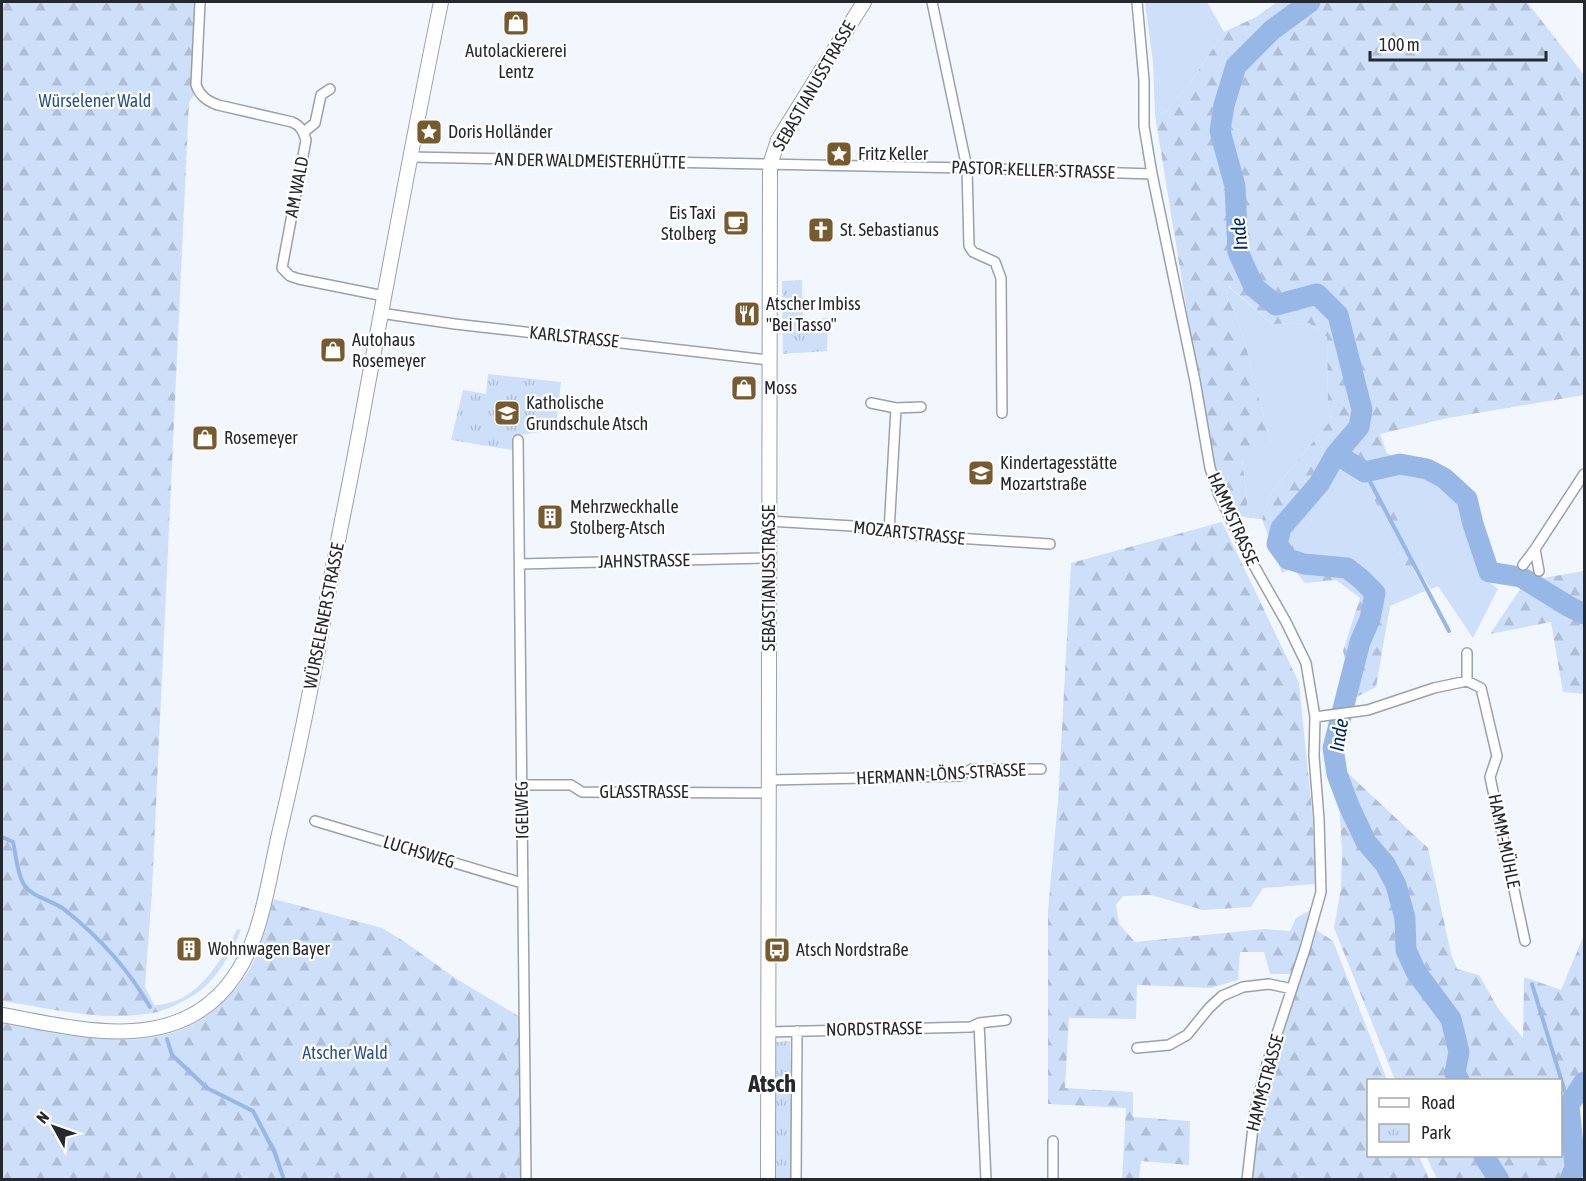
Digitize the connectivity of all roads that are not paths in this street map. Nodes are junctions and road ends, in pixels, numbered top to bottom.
1 (200, 2) edge
2 (441, 2) edge
3 (864, 2) edge
4 (932, 2) edge
5 (1137, 2) edge
6 (330, 89) dead end
7 (304, 132) junction
8 (410, 158) junction
9 (770, 165) junction
10 (967, 168) junction
11 (1152, 174) junction
12 (384, 296) junction
13 (380, 313) junction
14 (769, 360) junction
15 (871, 403) dead end
16 (921, 407) dead end
17 (896, 408) junction
18 (1002, 413) dead end
19 (518, 440) dead end
20 (1584, 474) edge
21 (768, 521) junction
22 (889, 532) junction
23 (1050, 544) dead end
24 (1535, 549) junction
25 (768, 558) junction
26 (520, 564) junction
27 (1523, 565) dead end
28 (1539, 571) dead end
29 (1467, 653) dead end
30 (1467, 681) junction
31 (1315, 717) junction
32 (1041, 769) dead end
33 (522, 785) junction
34 (769, 786) junction
35 (315, 821) dead end
36 (522, 884) junction
37 (1525, 941) dead end
38 (1292, 989) junction
39 (2, 1015) edge
40 (1006, 1020) dead end
41 (979, 1023) junction
42 (797, 1031) junction
43 (769, 1032) junction
44 (1137, 1048) dead end
45 (1053, 1141) dead end
46 (526, 1179) edge
47 (768, 1179) edge
48 (796, 1179) edge
49 (986, 1179) edge
50 (1053, 1179) edge
51 (1247, 1179) edge

1 - 7 street, AM WALD
2 - 8 main road, WÜRSELENER STRASSE
3 - 9 main road, SEBASTIANUSSTRASSE
4 - 10 street
5 - 11 street, HAMMSTRASSE
6 - 7 street
7 - 12 street, AM WALD
8 - 9 street, AN DER WALDMEISTERHÜTTE
8 - 12 main road, WÜRSELENER STRASSE
9 - 10 street, PASTOR-KELLER-STRASSE
9 - 14 main road, SEBASTIANUSSTRASSE
10 - 11 street, PASTOR-KELLER-STRASSE
10 - 18 street
11 - 31 street, HAMMSTRASSE
12 - 13 main road, WÜRSELENER STRASSE
13 - 14 street, KARLSTRASSE
13 - 39 main road, WÜRSELENER STRASSE
14 - 21 main road, SEBASTIANUSSTRASSE
15 - 17 street
16 - 17 street
17 - 22 street
19 - 26 street, IGELWEG
20 - 24 street
21 - 22 street, MOZARTSTRASSE
21 - 25 main road, SEBASTIANUSSTRASSE
22 - 23 street, MOZARTSTRASSE
24 - 27 street
24 - 28 street
25 - 26 street, JAHNSTRASSE
25 - 34 main road, SEBASTIANUSSTRASSE
26 - 33 street, IGELWEG
29 - 30 street
30 - 31 street
30 - 37 street, HAMM-MÜHLE
31 - 38 street, HAMMSTRASSE
32 - 34 street, HERMANN-LÖNS-STRASSE
33 - 34 street, GLASSTRASSE
33 - 36 street, IGELWEG
34 - 43 main road, SEBASTIANUSSTRASSE
35 - 36 street, LUCHSWEG
36 - 46 street, IGELWEG
38 - 44 street
38 - 51 street, HAMMSTRASSE
40 - 41 street, NORDSTRASSE
41 - 42 street, NORDSTRASSE
41 - 49 street
42 - 43 street, NORDSTRASSE
42 - 48 street
43 - 47 main road, SEBASTIANUSSTRASSE
45 - 50 street

